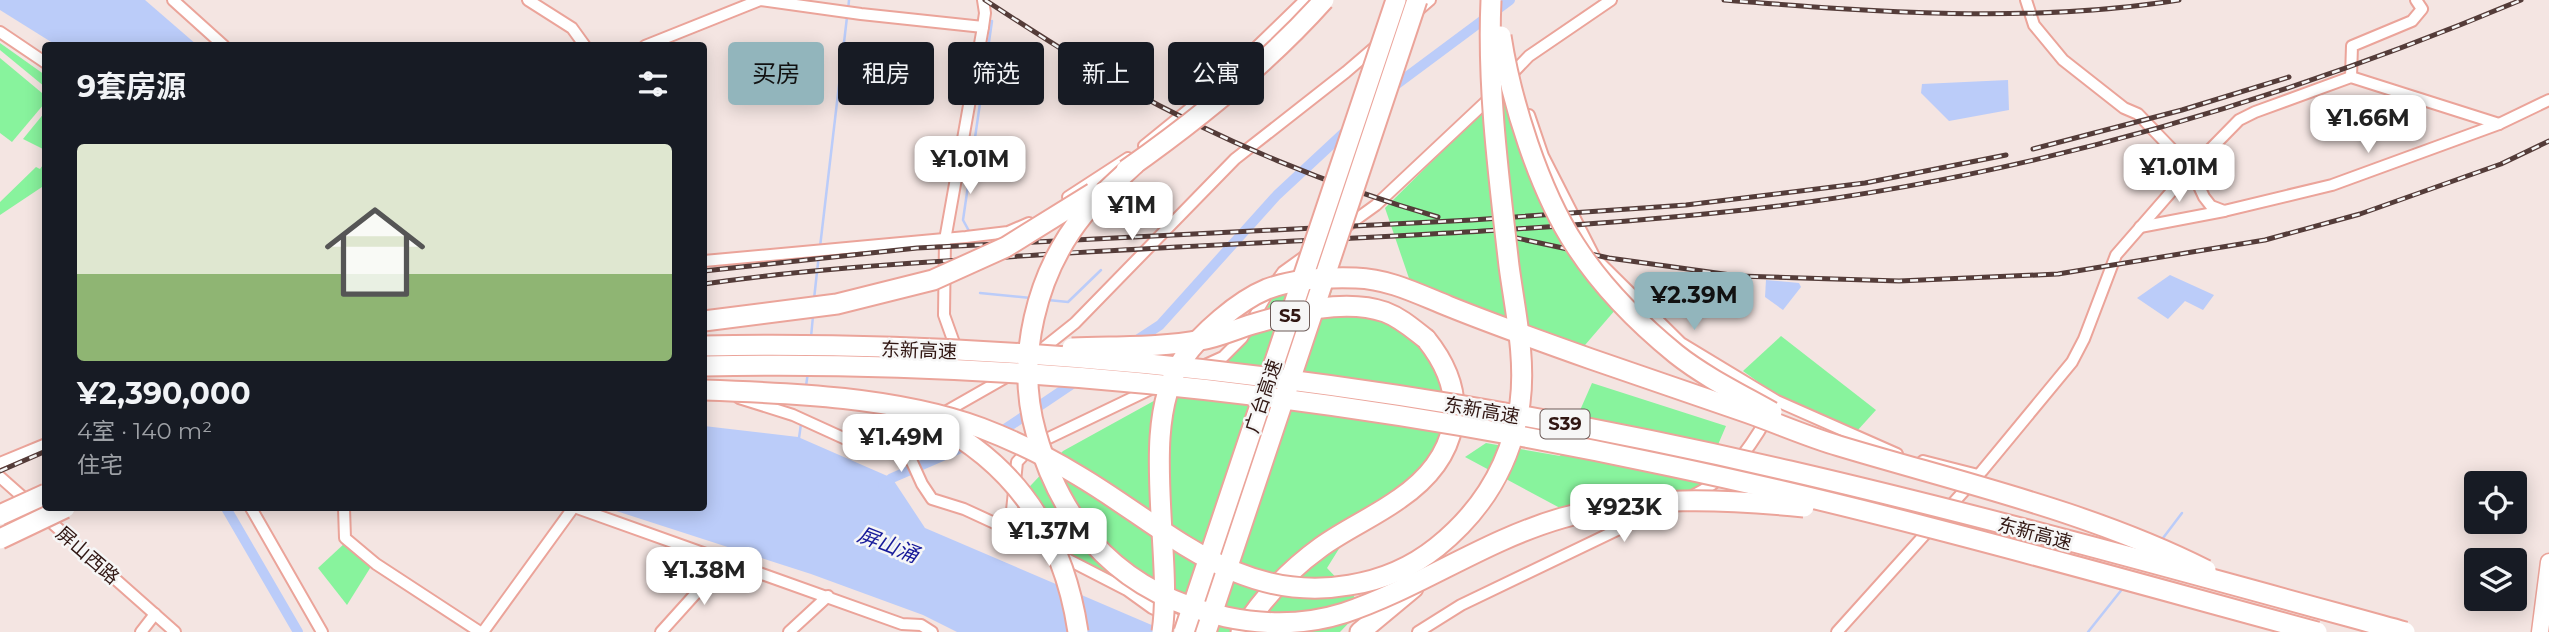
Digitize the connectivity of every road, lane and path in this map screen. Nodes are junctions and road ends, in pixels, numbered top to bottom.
1 (173, 0) edge
2 (528, 0) edge
3 (983, 0) edge
4 (1305, 0) edge
5 (1324, 0) edge
6 (1396, 0) edge
7 (1417, 0) edge
8 (1430, 0) edge
9 (1490, 0) edge
10 (1497, 0) edge
11 (1611, 0) edge
12 (2026, 0) edge
13 (2416, 0) edge
14 (983, 27) junction
15 (0, 32) edge
16 (220, 42) edge
17 (582, 42) edge
18 (655, 42) edge
19 (42, 59) edge
20 (1514, 72) junction
21 (2351, 76) junction
22 (2549, 100) edge
23 (2499, 124) junction
24 (1135, 164) junction
25 (2191, 169) junction
26 (2224, 211) junction
27 (2140, 227) junction
28 (945, 240) junction
29 (707, 261) edge
30 (707, 321) edge
31 (707, 346) edge
32 (991, 352) junction
33 (707, 366) edge
34 (707, 388) edge
35 (707, 389) edge
36 (974, 396) junction
37 (1777, 401) junction
38 (901, 408) junction
39 (903, 436) junction
40 (1828, 443) junction
41 (42, 446) edge
42 (0, 463) edge
43 (1978, 475) junction
44 (0, 477) edge
45 (5, 490) edge
46 (42, 496) edge
47 (59, 511) edge
48 (253, 511) edge
49 (344, 511) edge
50 (573, 511) edge
51 (583, 511) edge
52 (0, 515) edge
53 (1892, 517) junction
54 (1010, 530) junction
55 (0, 539) edge
56 (724, 561) junction
57 (2549, 562) edge
58 (1434, 573) junction
59 (2243, 588) junction
60 (828, 596) junction
61 (155, 614) junction
62 (2549, 625) edge
63 (904, 629) edge
64 (141, 632) edge
65 (175, 632) edge
66 (322, 632) edge
67 (481, 632) edge
68 (661, 632) edge
69 (789, 632) edge
70 (932, 632) edge
71 (1078, 632) edge
72 (1162, 632) edge
73 (1184, 632) edge
74 (1203, 632) edge
75 (1241, 632) edge
76 (1360, 632) edge
77 (1418, 632) edge
78 (1837, 632) edge
79 (2317, 632) edge
80 (2405, 632) edge
81 (2540, 632) edge
82 (2546, 632) edge

1 - 16 street
2 - 17 street
3 - 14 street
4 - 28 street
5 - 24 highway, bridge
6 - 73 highway, 广台高速 / S5, bridge
7 - 74 highway, 广台高速 / S5, bridge
8 - 36 street
9 - 38 highway, bridge
10 - 40 highway, bridge
11 - 20 street
12 - 25 street
13 - 21 street
14 - 18 street
14 - 28 street
15 - 19 street
20 - 37 street
20 - 54 street
21 - 23 street
21 - 25 street
22 - 23 street
23 - 26 street
24 - 30 highway, bridge
24 - 58 highway, bridge
25 - 26 street
25 - 27 street
26 - 27 street
27 - 43 street
28 - 29 street
28 - 36 street
31 - 32 highway, 东新高速 / S39, bridge
32 - 59 highway, 东新高速 / S39, bridge
32 - 75 highway, bridge
33 - 53 highway, 东新高速 / S39, bridge
34 - 38 highway, bridge
35 - 39 street
36 - 39 street
37 - 43 street
37 - 77 street
38 - 71 highway, bridge
39 - 54 street
40 - 59 highway, bridge
40 - 72 highway, bridge
41 - 42 street
43 - 78 street
44 - 45 street, 屏山西路
45 - 61 street, 屏山西路
46 - 52 highway, bridge
47 - 55 highway, bridge
48 - 66 street
49 - 67 street
50 - 67 street
51 - 56 street
53 - 58 highway, bridge
53 - 79 highway, 东新高速 / S39, bridge
54 - 74 street
56 - 60 street
56 - 68 street
57 - 81 main road
58 - 76 highway, bridge
59 - 80 highway, 东新高速 / S39, bridge
60 - 63 street
60 - 69 street
61 - 64 street
61 - 65 street, 屏山西路
62 - 82 main road
63 - 70 street

